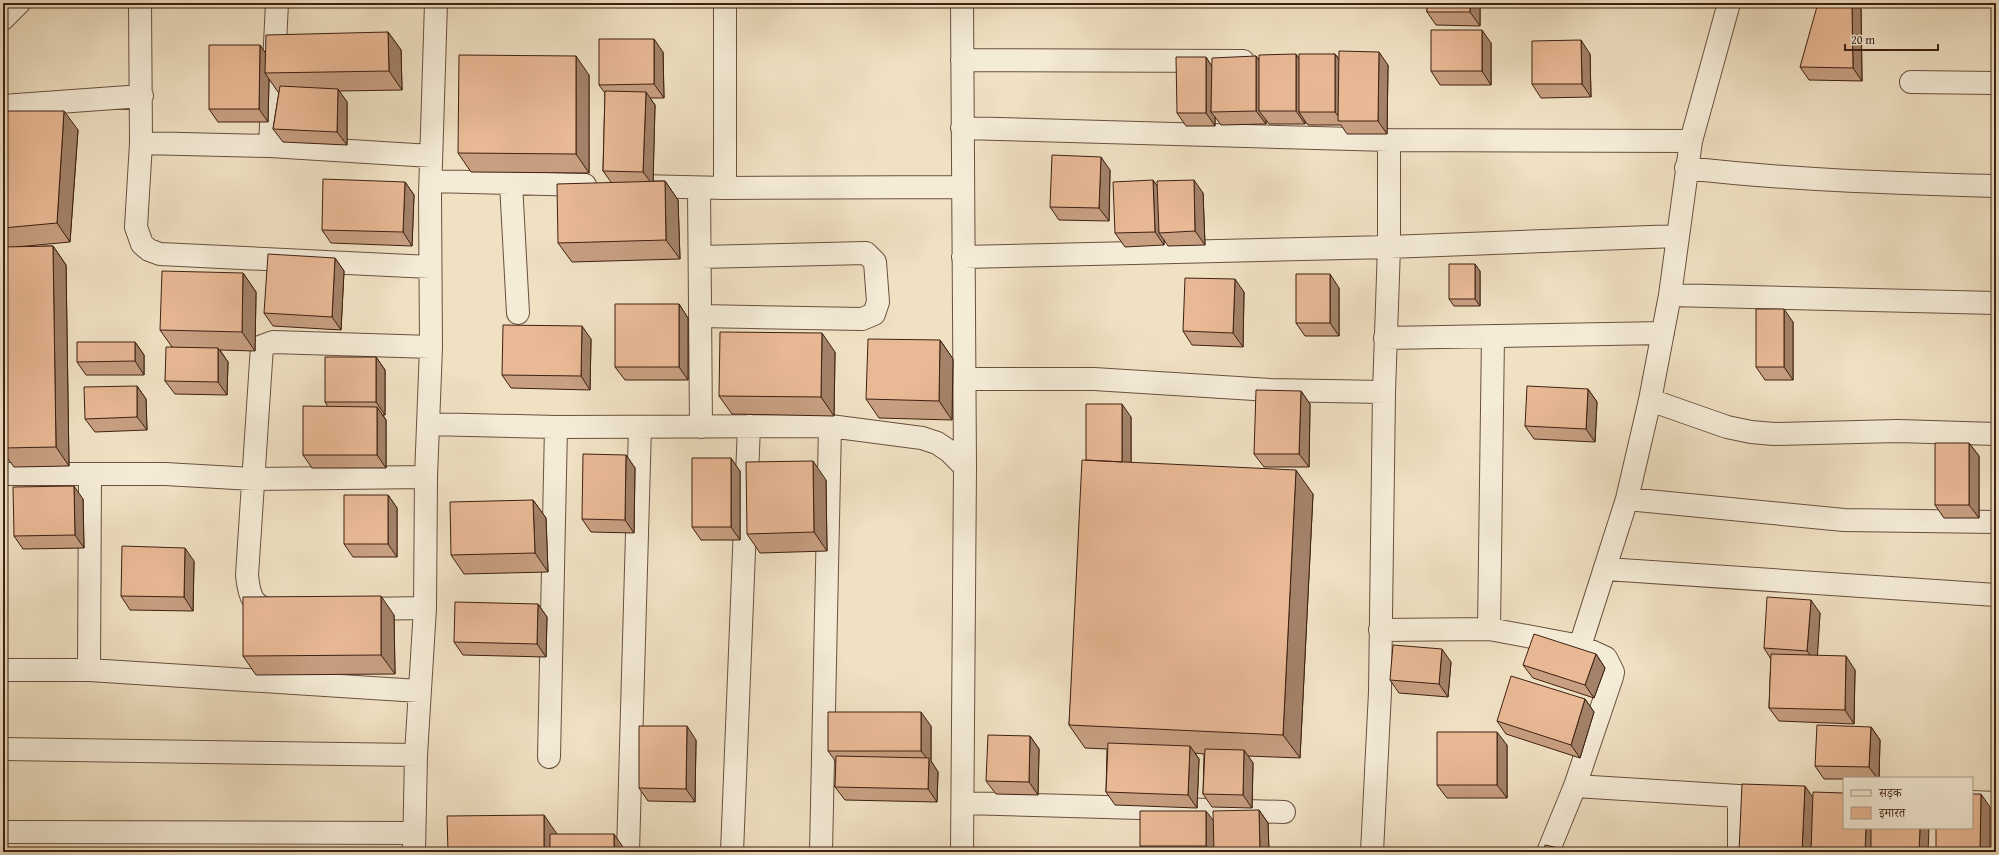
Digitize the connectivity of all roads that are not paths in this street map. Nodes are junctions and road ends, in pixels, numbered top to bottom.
1 (19, 3) edge
2 (140, 3) edge
3 (276, 3) edge
4 (436, 3) edge
5 (725, 3) edge
6 (962, 3) edge
7 (1729, 3) edge
8 (3, 18) edge
9 (962, 60) junction
10 (1260, 62) edge
11 (1911, 82) dead end
12 (1996, 83) edge
13 (142, 96) junction
14 (3, 106) edge
15 (962, 128) junction
16 (1389, 140) junction
17 (1691, 140) junction
18 (141, 143) junction
19 (270, 146) junction
20 (431, 156) junction
21 (1686, 168) junction
22 (431, 181) junction
23 (511, 183) junction
24 (1996, 186) edge
25 (963, 187) junction
26 (699, 188) junction
27 (725, 188) junction
28 (1677, 236) junction
29 (1389, 247) junction
30 (963, 256) junction
31 (700, 257) junction
32 (430, 267) junction
33 (1670, 295) junction
34 (1996, 303) edge
35 (518, 314) dead end
36 (700, 316) junction
37 (1662, 333) junction
38 (1493, 336) junction
39 (1385, 338) junction
40 (431, 347) junction
41 (966, 379) junction
42 (1384, 392) junction
43 (1650, 400) junction
44 (428, 424) junction
45 (749, 426) junction
46 (830, 426) junction
47 (556, 427) junction
48 (640, 427) junction
49 (701, 427) junction
50 (1996, 434) edge
51 (965, 467) junction
52 (3, 474) edge
53 (90, 474) junction
54 (426, 476) junction
55 (253, 479) junction
56 (1627, 499) junction
57 (1996, 522) edge
58 (1606, 569) junction
59 (1996, 594) edge
60 (425, 608) junction
61 (338, 610) edge
62 (298, 611) edge
63 (1489, 629) junction
64 (1380, 630) junction
65 (1580, 646) junction
66 (3, 670) edge
67 (89, 670) junction
68 (419, 691) junction
69 (3, 749) edge
70 (416, 755) junction
71 (549, 757) dead end
72 (1575, 786) junction
73 (1739, 796) junction
74 (1792, 800) edge
75 (1973, 802) edge
76 (963, 803) junction
77 (1996, 803) edge
78 (1284, 812) dead end
79 (3, 832) edge
80 (414, 843) edge
81 (628, 852) edge
82 (732, 852) edge
83 (821, 852) edge
84 (962, 852) edge
85 (1372, 852) edge
86 (1548, 852) edge
87 (1739, 852) edge

1 - 8 street
2 - 13 street
3 - 19 street
4 - 20 street
5 - 27 street
6 - 9 street
7 - 17 street
9 - 10 street
9 - 15 street
11 - 12 street
13 - 14 street
13 - 18 street
15 - 16 street
15 - 25 street
16 - 17 street
16 - 29 street
17 - 21 street
18 - 19 street
18 - 32 street
19 - 20 street
20 - 22 street
21 - 24 street
21 - 28 street
22 - 23 street
22 - 32 street
23 - 26 street
23 - 35 street
25 - 27 street
25 - 30 street
26 - 27 street
26 - 31 street
28 - 29 street
28 - 33 street
29 - 30 street
29 - 39 street
30 - 41 street
31 - 36 street
31 - 36 street
32 - 40 street
33 - 34 street
33 - 37 street
36 - 49 street
37 - 38 street
37 - 43 street
38 - 39 street
38 - 63 street
39 - 42 street
40 - 44 street
40 - 55 street
41 - 42 street
41 - 51 street
42 - 64 street
43 - 50 street
43 - 56 street
44 - 47 street
44 - 54 street
45 - 46 street
45 - 49 street
45 - 82 street
46 - 51 street
46 - 83 street
47 - 48 street
47 - 71 street
48 - 49 street
48 - 81 street
51 - 76 street
52 - 53 street
53 - 55 street
53 - 67 street
54 - 55 street
54 - 60 street
55 - 62 street
56 - 57 street
56 - 58 street
58 - 59 street
58 - 65 street
60 - 61 street
60 - 68 street
63 - 64 street
63 - 65 street
64 - 85 street
65 - 72 street
66 - 67 street
67 - 68 street
68 - 70 street
69 - 70 street
70 - 80 street
72 - 73 street
72 - 86 street
73 - 74 street
73 - 87 street
75 - 77 street
76 - 78 street
76 - 84 street
79 - 80 street

